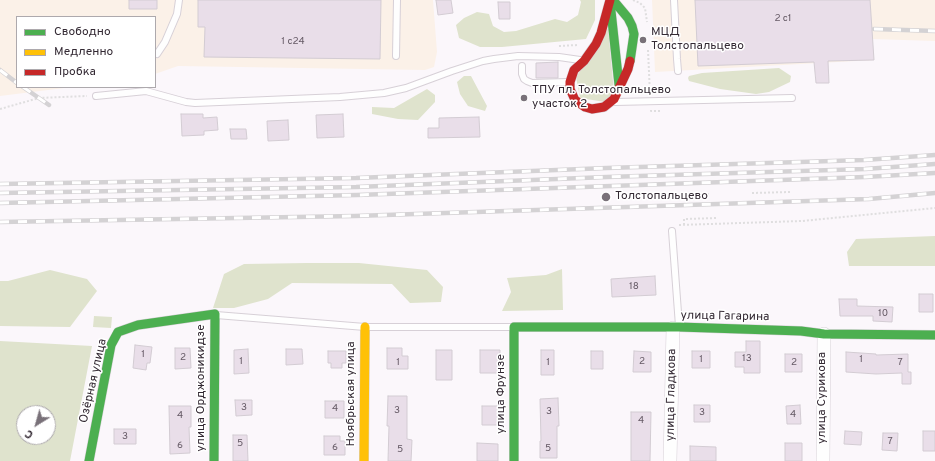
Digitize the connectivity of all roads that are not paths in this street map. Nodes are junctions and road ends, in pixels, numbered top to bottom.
1 (179, 0) edge
2 (397, 0) edge
3 (611, 0) edge
4 (674, 0) edge
5 (157, 54) dead end
6 (396, 56) dead end
7 (584, 61) junction
8 (522, 66) dead end
9 (678, 71) dead end
10 (570, 82) junction
11 (619, 86) junction
12 (96, 96) road end
13 (792, 98) dead end
14 (611, 102) junction
15 (672, 231) dead end
16 (215, 314) junction
17 (365, 327) junction
18 (514, 327) junction
19 (676, 328) junction
20 (824, 334) junction
21 (935, 335) edge
22 (89, 461) edge
23 (214, 461) edge
24 (364, 461) edge
25 (514, 461) edge
26 (670, 461) edge
27 (823, 461) edge

1 - 5 lane
2 - 6 lane
3 - 7 street
3 - 11 street
3 - 11 street
4 - 9 lane
7 - 10 street
7 - 12 lane
8 - 10 lane
10 - 14 street
11 - 14 street
13 - 14 lane
15 - 19 lane
16 - 17 lane
16 - 22 street, Озёрная улица
16 - 23 street, улица Орджоникидзе
17 - 18 lane
17 - 24 street, Ноябрьская улица
18 - 19 street, улица Гагарина
18 - 25 street, улица Фрунзе
19 - 20 street, улица Гагарина
19 - 26 street, улица Гладкова
20 - 21 street, улица Гагарина
20 - 27 street, улица Сурикова

